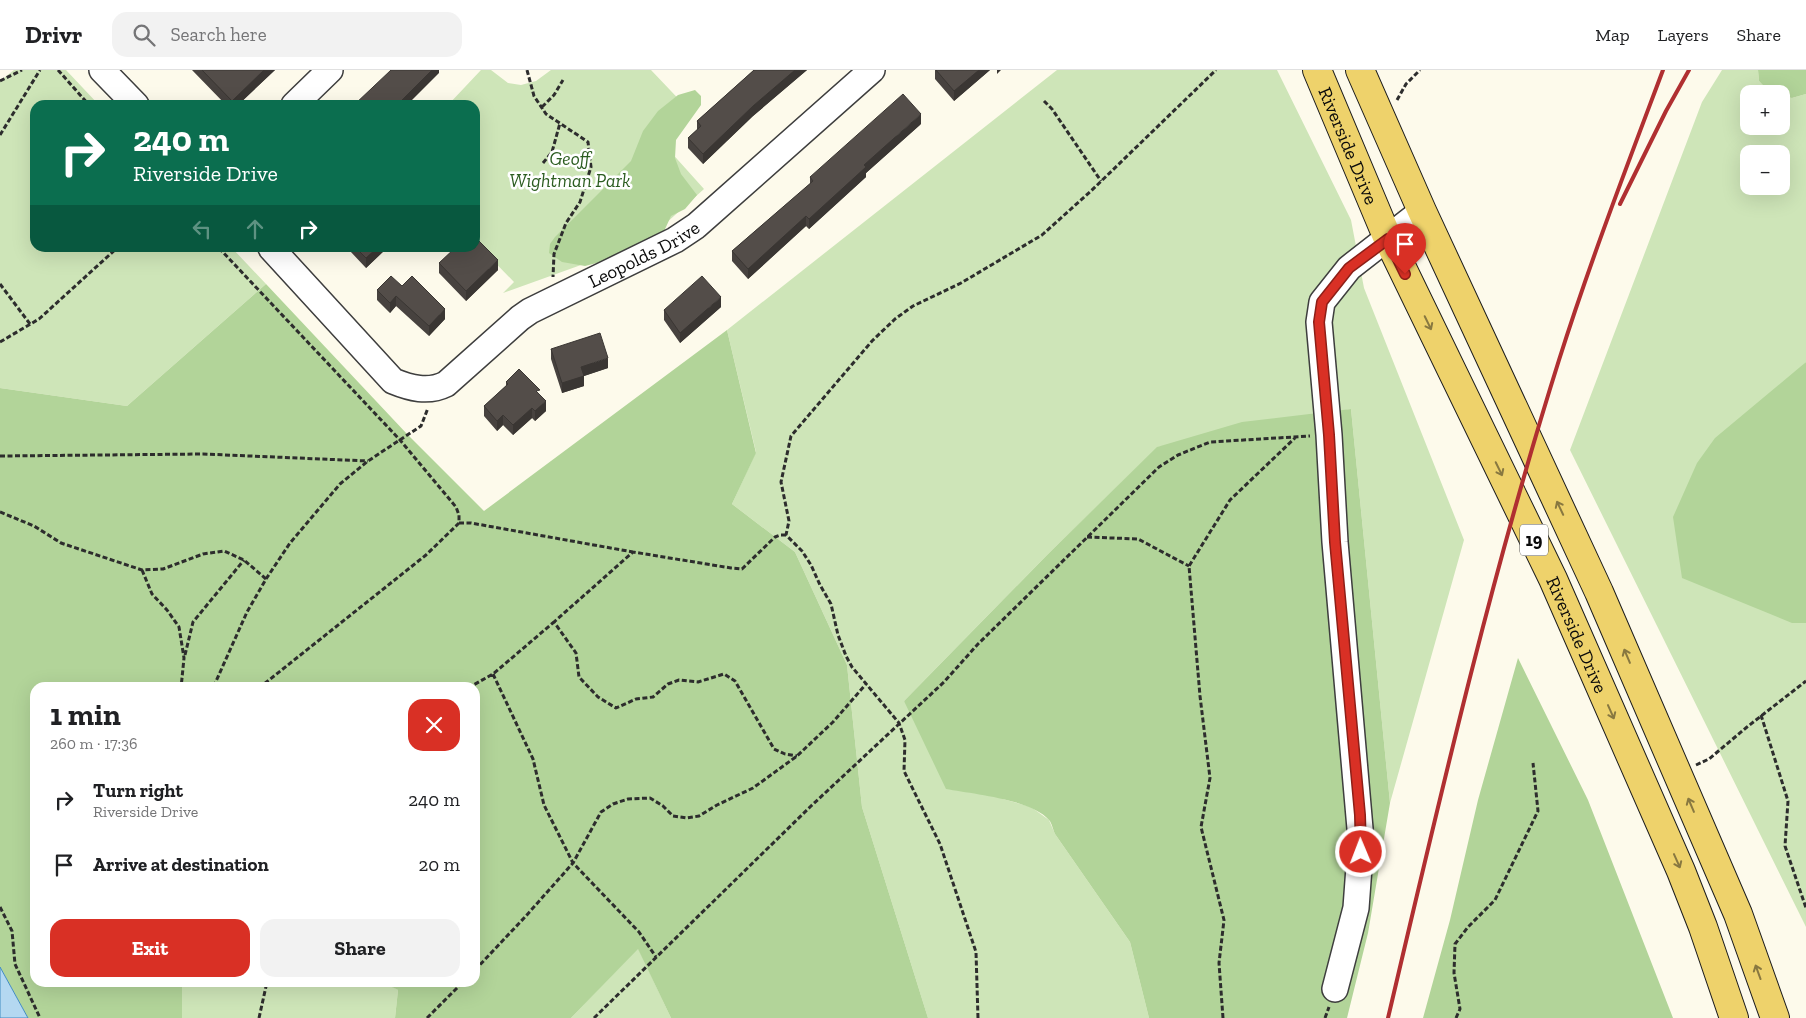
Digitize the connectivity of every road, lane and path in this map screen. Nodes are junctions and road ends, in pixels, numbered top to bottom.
1 (22, 70) edge
2 (40, 70) edge
3 (58, 70) edge
4 (102, 70) edge
5 (330, 70) edge
6 (527, 70) edge
7 (872, 70) edge
8 (1216, 70) edge
9 (1317, 70) edge
10 (1360, 70) edge
11 (1420, 70) edge
12 (563, 80) dead end
13 (0, 82) edge
14 (85, 100) edge
15 (131, 100) edge
16 (299, 100) edge
17 (1044, 101) dead end
18 (1394, 105) dead end
19 (542, 107) junction
20 (560, 123) junction
21 (0, 135) edge
22 (543, 163) dead end
23 (1101, 181) junction
24 (1422, 211) junction
25 (1388, 239) junction
26 (113, 252) edge
27 (223, 252) edge
28 (275, 252) edge
29 (0, 284) edge
30 (556, 298) junction
31 (30, 324) junction
32 (0, 342) edge
33 (432, 389) junction
34 (1329, 435) junction
35 (1296, 436) junction
36 (400, 440) junction
37 (0, 456) edge
38 (368, 461) junction
39 (0, 512) edge
40 (459, 523) junction
41 (786, 535) junction
42 (1087, 537) junction
43 (634, 552) junction
44 (244, 560) junction
45 (1189, 566) junction
46 (142, 570) junction
47 (266, 578) junction
48 (554, 622) junction
49 (184, 658) junction
50 (493, 674) junction
51 (1806, 681) edge
52 (182, 682) edge
53 (216, 682) edge
54 (267, 682) edge
55 (479, 682) edge
56 (866, 684) junction
57 (1761, 715) junction
58 (899, 723) junction
59 (797, 756) junction
60 (1533, 763) dead end
61 (1677, 773) junction
62 (573, 863) junction
63 (0, 907) edge
64 (1806, 908) edge
65 (656, 957) junction
66 (480, 965) edge
67 (266, 987) edge
68 (458, 987) edge
69 (1335, 989) dead end
70 (40, 1018) edge
71 (259, 1018) edge
72 (427, 1018) edge
73 (594, 1018) edge
74 (978, 1018) edge
75 (1223, 1018) edge
76 (1456, 1018) edge
77 (1734, 1018) edge
78 (1775, 1018) edge

1 - 13 path
2 - 21 path
3 - 14 path
4 - 15 street
5 - 16 street
6 - 19 path
7 - 30 street, Leopolds Drive
8 - 23 path
9 - 25 main road, Riverside Drive / 19
10 - 24 main road, Riverside Drive / 19
11 - 18 path
12 - 19 path
17 - 23 path
19 - 20 path
20 - 22 path
20 - 30 path
23 - 41 path
24 - 25 street
61 -> 24 main road, Riverside Drive / 19
25 - 34 street
25 -> 77 main road, Riverside Drive / 19
26 - 31 path
27 - 36 path
28 - 33 street
29 - 31 path
30 - 33 street, Leopolds Drive
31 - 32 path
33 - 36 path
34 - 35 path
34 - 69 street
35 - 42 path
35 - 45 path
36 - 38 path
36 - 40 path
37 - 38 path
38 - 47 path
39 - 46 path
40 - 43 path
40 - 54 path
41 - 43 path
41 - 56 path
42 - 45 path
42 - 58 path
43 - 48 path
44 - 46 path
44 - 47 path
44 - 49 path
45 - 75 path
46 - 49 path
47 - 53 path
48 - 50 path
48 - 59 path
49 - 52 path
50 - 55 path
50 - 62 path
51 - 57 path
56 - 58 path
56 - 59 path
57 - 61 path
57 - 64 path
58 - 65 path
58 - 74 path
59 - 62 path
60 - 76 path
78 -> 61 main road, Riverside Drive / 19
62 - 65 path
62 - 66 path
63 - 70 path
65 - 73 path
67 - 71 path
68 - 72 path

